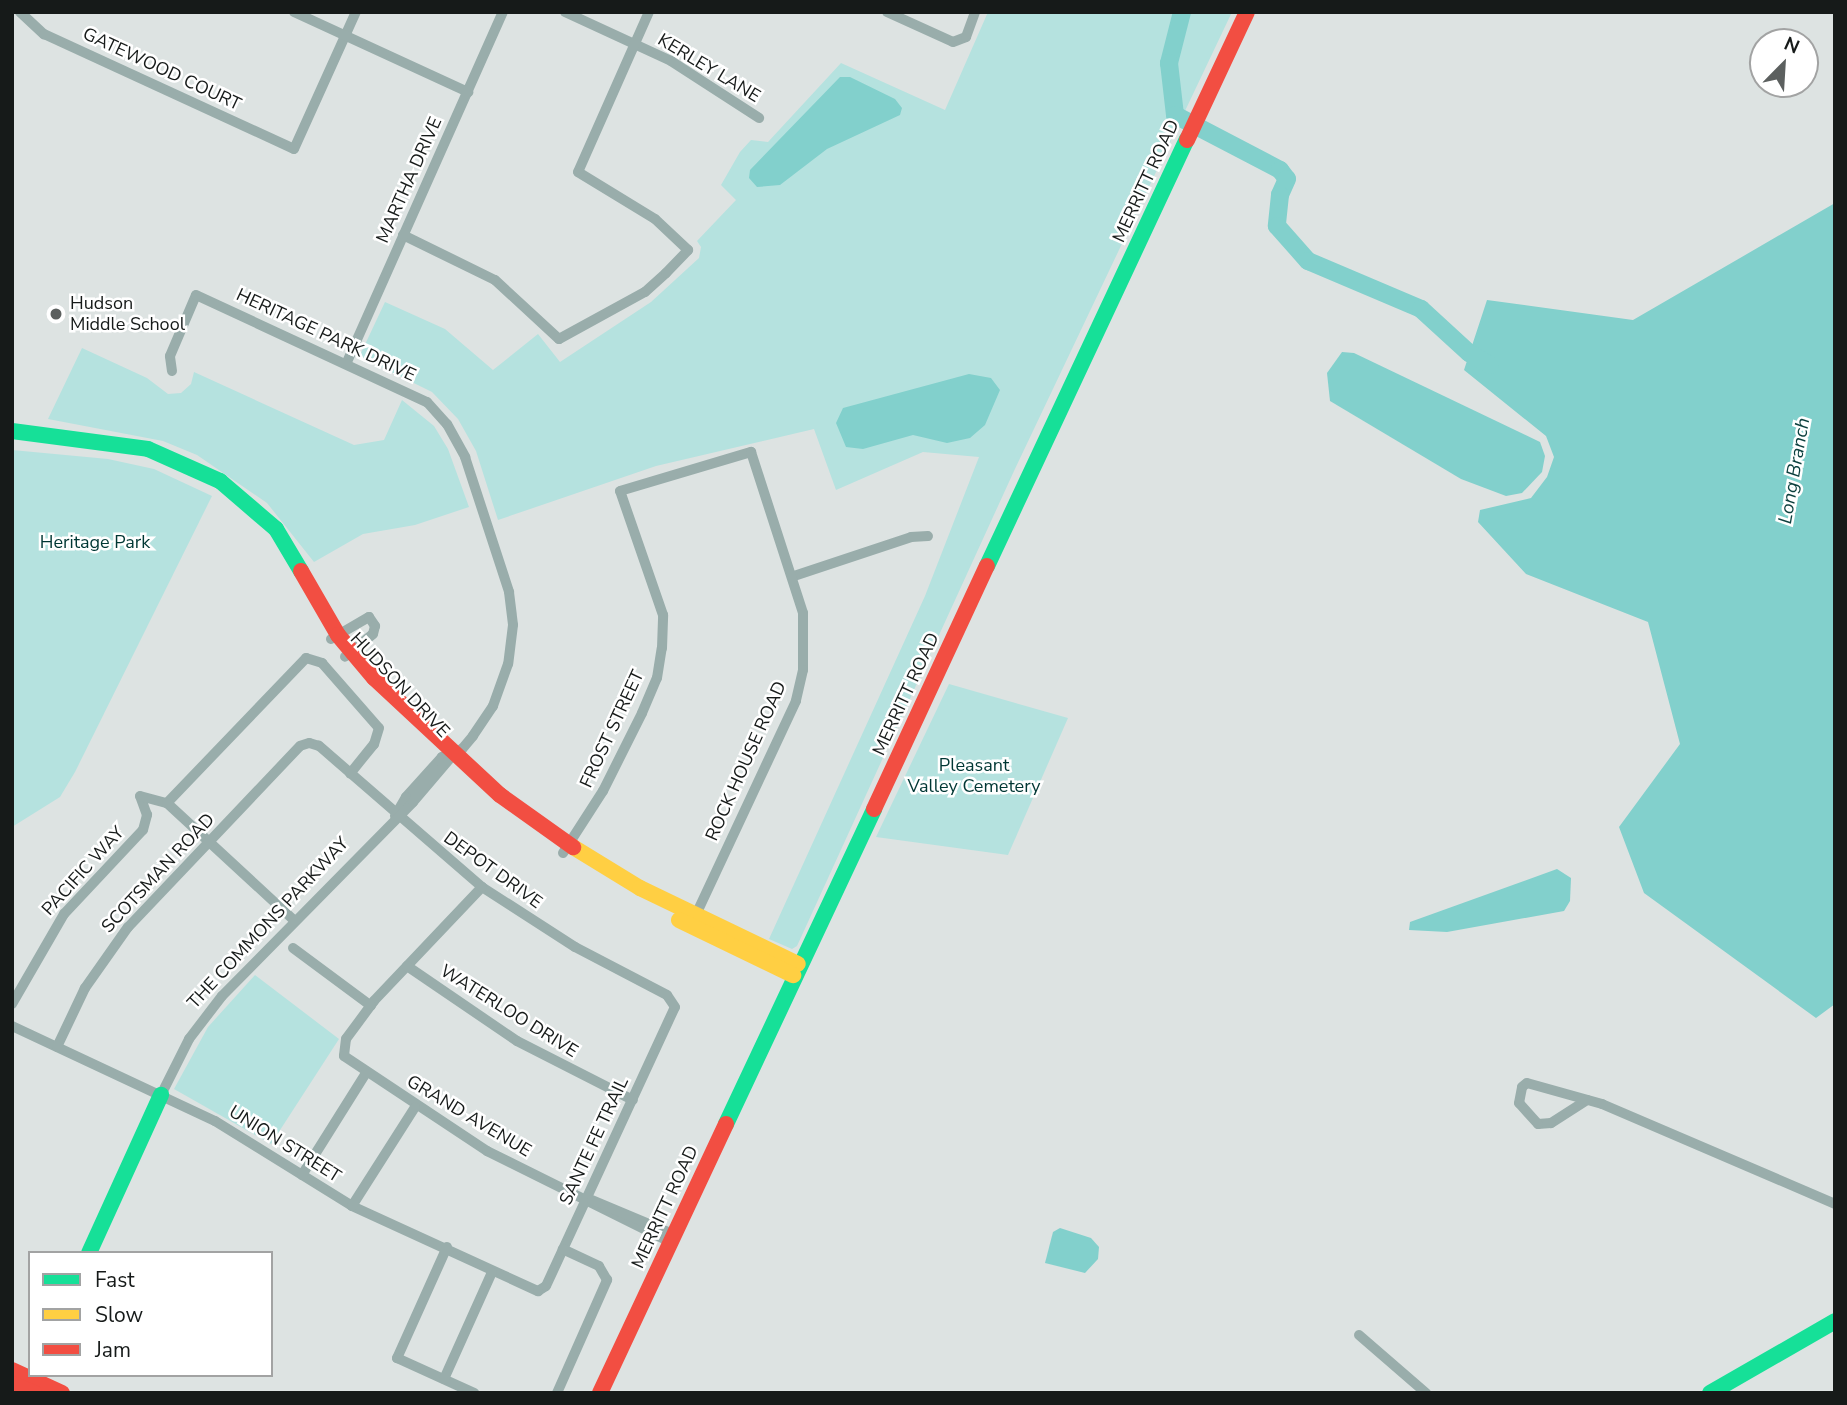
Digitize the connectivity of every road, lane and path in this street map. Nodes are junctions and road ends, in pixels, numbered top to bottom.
1 (20, 12) edge
2 (293, 12) edge
3 (356, 12) edge
4 (503, 12) edge
5 (565, 12) edge
6 (649, 12) edge
7 (887, 12) edge
8 (975, 12) edge
9 (1247, 12) edge
10 (345, 37) junction
11 (635, 44) junction
12 (468, 92) junction
13 (759, 118) dead end
14 (403, 235) junction
15 (346, 362) junction
16 (172, 371) dead end
17 (12, 431) edge
18 (12, 442) edge
19 (621, 491) joint
20 (928, 536) dead end
21 (794, 576) junction
22 (335, 637) junction
23 (349, 654) junction
24 (309, 743) joint
25 (448, 759) junction
26 (350, 774) junction
27 (167, 803) junction
28 (395, 816) junction
29 (211, 842) junction
30 (566, 849) junction
31 (482, 887) junction
32 (695, 917) junction
33 (294, 920) junction
34 (293, 948) dead end
35 (407, 966) junction
36 (796, 970) junction
37 (674, 1002) joint
38 (12, 1004) edge
39 (371, 1006) junction
40 (12, 1026) edge
41 (57, 1047) junction
42 (366, 1073) junction
43 (160, 1095) junction
44 (633, 1100) junction
45 (1587, 1100) junction
46 (415, 1107) junction
47 (302, 1175) junction
48 (586, 1199) junction
49 (1835, 1204) edge
50 (352, 1206) junction
51 (671, 1238) junction
52 (447, 1247) junction
53 (563, 1249) junction
54 (90, 1251) edge
55 (492, 1272) junction
56 (538, 1291) joint
57 (1835, 1321) edge
58 (1359, 1335) dead end
59 (12, 1370) edge
60 (444, 1379) junction
61 (28, 1386) edge
62 (62, 1393) edge
63 (474, 1393) edge
64 (557, 1393) edge
65 (600, 1393) edge
66 (1426, 1393) edge
67 (1710, 1393) edge

1 - 10 street, GATEWOOD COURT
2 - 10 street
3 - 10 street
4 - 12 street, MARTHA DRIVE
5 - 11 street, KERLEY LANE
6 - 11 street
7 - 8 street
9 - 36 street, MERRITT ROAD
10 - 12 street
11 - 13 street, KERLEY LANE
11 - 14 street
12 - 14 street, MARTHA DRIVE
14 - 15 street, MARTHA DRIVE
15 - 16 street, HERITAGE PARK DRIVE
15 - 25 street, HERITAGE PARK DRIVE
17 - 22 street, HUDSON DRIVE
18 - 22 street, HUDSON DRIVE
19 - 21 street, ROCK HOUSE ROAD
19 - 30 street, FROST STREET
20 - 21 street
21 - 32 street, ROCK HOUSE ROAD
22 - 23 street, HUDSON DRIVE
22 - 23 street
23 - 25 street, HUDSON DRIVE
24 - 26 street, DEPOT DRIVE
24 - 29 street, SCOTSMAN ROAD
25 - 28 street, THE COMMONS PARKWAY
25 - 30 street, HUDSON DRIVE
26 - 27 street
26 - 28 street, DEPOT DRIVE
27 - 29 street
27 - 38 street, PACIFIC WAY
28 - 31 street, DEPOT DRIVE
28 - 33 street, THE COMMONS PARKWAY
29 - 33 street
29 - 41 street, SCOTSMAN ROAD
30 - 32 street, HUDSON DRIVE
30 - 36 street, HUDSON DRIVE
31 - 35 street
31 - 37 street, DEPOT DRIVE
32 - 36 street, HUDSON DRIVE
33 - 43 street, THE COMMONS PARKWAY
34 - 39 street
35 - 39 street
35 - 44 street, WATERLOO DRIVE
36 - 51 street, MERRITT ROAD
37 - 44 street, SANTE FE TRAIL
39 - 42 street, GRAND AVENUE
40 - 41 street, UNION STREET
41 - 43 street, UNION STREET
42 - 46 street, GRAND AVENUE
42 - 47 street
43 - 47 street, UNION STREET
43 - 54 street, THE COMMONS PARKWAY
44 - 48 street, SANTE FE TRAIL
45 - 45 street
45 - 49 street
46 - 48 street, GRAND AVENUE
46 - 50 street
47 - 50 street, UNION STREET
48 - 51 street, GRAND AVENUE
48 - 53 street, SANTE FE TRAIL
50 - 52 street, UNION STREET
51 - 65 street, MERRITT ROAD
52 - 55 street, UNION STREET
52 - 60 street
53 - 56 street, SANTE FE TRAIL
53 - 64 street
55 - 56 street, UNION STREET
55 - 60 street
57 - 67 street
58 - 66 street
59 - 61 street
60 - 63 street
61 - 62 street

